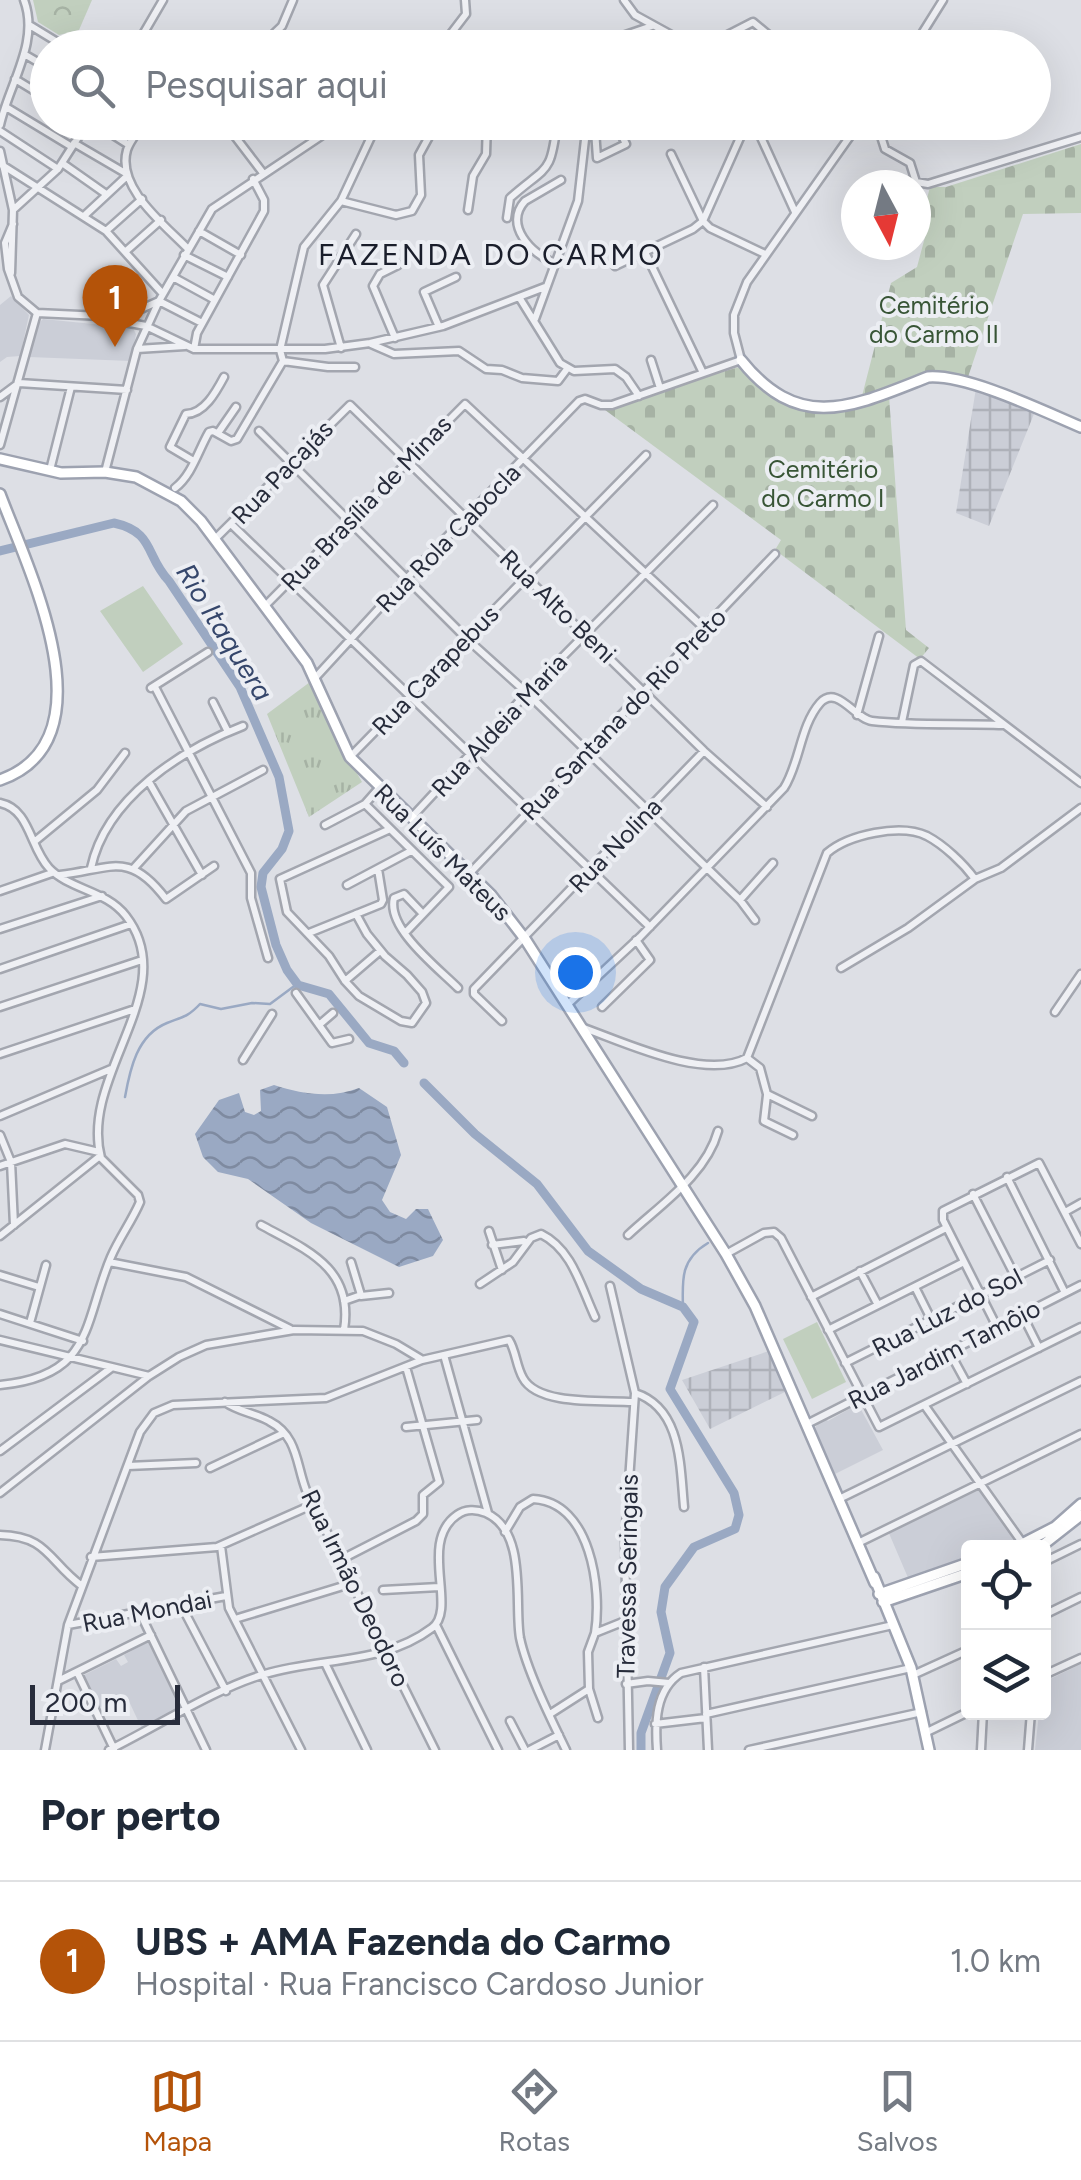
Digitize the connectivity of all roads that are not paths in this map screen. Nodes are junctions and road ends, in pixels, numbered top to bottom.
1 (24, 0) edge
2 (164, 0) edge
3 (293, 0) edge
4 (465, 0) edge
5 (624, 0) edge
6 (943, 0) edge
7 (31, 26) junction
8 (653, 26) junction
9 (37, 30) edge
10 (146, 30) edge
11 (278, 30) edge
12 (454, 30) edge
13 (642, 30) edge
14 (661, 30) edge
15 (737, 30) edge
16 (763, 30) edge
17 (924, 30) edge
18 (24, 54) junction
19 (30, 58) edge
20 (14, 78) junction
21 (30, 88) edge
22 (6, 107) junction
23 (30, 121) edge
24 (0, 128) edge
25 (1081, 138) edge
26 (64, 140) edge
27 (76, 140) edge
28 (120, 140) edge
29 (132, 140) edge
30 (238, 140) edge
31 (314, 140) edge
32 (370, 140) edge
33 (426, 140) edge
34 (486, 140) edge
35 (555, 140) edge
36 (585, 140) edge
37 (594, 140) edge
38 (622, 140) edge
39 (741, 140) edge
40 (759, 140) edge
41 (847, 140) edge
42 (882, 140) edge
43 (594, 144) junction
44 (73, 145) junction
45 (129, 145) junction
46 (585, 145) junction
47 (0, 151) edge
48 (672, 154) dead end
49 (2, 165) junction
50 (60, 166) junction
51 (263, 173) junction
52 (127, 175) junction
53 (253, 180) junction
54 (561, 180) dead end
55 (40, 188) junction
56 (106, 194) junction
57 (142, 199) junction
58 (341, 201) junction
59 (14, 210) junction
60 (468, 210) dead end
61 (796, 212) junction
62 (84, 216) junction
63 (507, 218) dead end
64 (161, 220) junction
65 (703, 220) junction
66 (106, 231) junction
67 (200, 231) junction
68 (356, 234) dead end
69 (6, 243) edge
70 (125, 252) junction
71 (186, 252) junction
72 (645, 252) junction
73 (6, 253) edge
74 (241, 254) junction
75 (765, 254) junction
76 (554, 264) junction
77 (398, 266) dead end
78 (615, 266) dead end
79 (172, 276) junction
80 (228, 277) junction
81 (456, 277) dead end
82 (546, 287) junction
83 (519, 296) junction
84 (161, 298) junction
85 (216, 300) junction
86 (37, 313) junction
87 (102, 318) junction
88 (535, 319) junction
89 (202, 324) junction
90 (146, 326) junction
91 (439, 327) junction
92 (395, 338) junction
93 (370, 343) junction
94 (190, 347) junction
95 (341, 348) junction
96 (137, 349) junction
97 (280, 350) junction
98 (651, 360) dead end
99 (742, 360) junction
100 (283, 361) junction
101 (355, 367) dead end
102 (567, 369) junction
103 (703, 374) junction
104 (224, 377) dead end
105 (19, 382) junction
106 (71, 387) junction
107 (660, 388) junction
108 (127, 390) junction
109 (639, 396) junction
110 (0, 397) edge
111 (348, 405) joint
112 (236, 407) dead end
113 (1081, 427) edge
114 (260, 431) dead end
115 (218, 433) junction
116 (0, 445) edge
117 (646, 455) dead end
118 (524, 459) junction
119 (192, 460) junction
120 (2, 462) edge
121 (408, 462) junction
122 (290, 464) junction
123 (50, 471) junction
124 (105, 472) junction
125 (174, 488) dead end
126 (0, 494) edge
127 (712, 505) dead end
128 (585, 517) junction
129 (466, 518) junction
130 (348, 521) junction
131 (231, 524) junction
132 (215, 539) junction
133 (775, 554) dead end
134 (644, 574) junction
135 (527, 576) junction
136 (406, 579) junction
137 (291, 580) junction
138 (264, 606) junction
139 (705, 629) junction
140 (585, 633) junction
141 (879, 636) dead end
142 (351, 638) junction
143 (466, 638) junction
144 (208, 652) dead end
145 (315, 678) junction
146 (646, 691) junction
147 (527, 693) junction
148 (410, 696) junction
149 (213, 702) dead end
150 (858, 714) junction
151 (902, 722) junction
152 (1003, 725) junction
153 (243, 726) dead end
154 (228, 732) junction
155 (704, 750) junction
156 (190, 752) junction
157 (588, 752) junction
158 (125, 753) dead end
159 (472, 755) junction
160 (350, 757) junction
161 (263, 770) dead end
162 (0, 780) edge
163 (149, 782) junction
164 (1081, 783) edge
165 (380, 787) junction
166 (211, 795) junction
167 (0, 804) edge
168 (365, 804) junction
169 (766, 807) junction
170 (1081, 808) edge
171 (647, 810) junction
172 (530, 811) junction
173 (412, 816) junction
174 (174, 823) junction
175 (325, 825) dead end
176 (388, 830) junction
177 (34, 842) junction
178 (412, 851) junction
179 (773, 863) dead end
180 (214, 866) dead end
181 (91, 868) junction
182 (134, 868) junction
183 (378, 869) junction
184 (706, 869) junction
185 (590, 870) junction
186 (470, 873) junction
187 (56, 874) junction
188 (202, 875) junction
189 (975, 878) junction
190 (347, 885) dead end
191 (0, 891) edge
192 (102, 896) junction
193 (740, 900) junction
194 (356, 914) junction
195 (423, 914) junction
196 (755, 920) dead end
197 (131, 924) junction
198 (650, 926) junction
199 (0, 928) edge
200 (308, 933) junction
201 (405, 934) junction
202 (638, 938) junction
203 (526, 939) junction
204 (380, 951) junction
205 (268, 958) dead end
206 (142, 960) junction
207 (841, 968) dead end
208 (0, 969) edge
209 (1081, 974) edge
210 (345, 981) junction
211 (458, 988) dead end
212 (296, 993) dead end
213 (567, 1005) junction
214 (0, 1007) edge
215 (602, 1007) dead end
216 (135, 1009) junction
217 (1055, 1012) dead end
218 (333, 1013) dead end
219 (272, 1014) dead end
220 (502, 1020) dead end
221 (319, 1026) junction
222 (581, 1027) junction
223 (349, 1040) dead end
224 (0, 1054) edge
225 (747, 1058) junction
226 (242, 1060) dead end
227 (111, 1068) junction
228 (767, 1094) junction
229 (0, 1116) edge
230 (812, 1116) dead end
231 (718, 1131) dead end
232 (0, 1135) edge
233 (793, 1135) dead end
234 (100, 1154) junction
235 (11, 1162) junction
236 (0, 1166) edge
237 (1007, 1177) junction
238 (682, 1185) junction
239 (973, 1194) junction
240 (1081, 1203) edge
241 (1065, 1212) junction
242 (0, 1225) edge
243 (261, 1225) dead end
244 (11, 1227) junction
245 (946, 1228) junction
246 (488, 1231) dead end
247 (628, 1235) dead end
248 (0, 1236) edge
249 (524, 1241) dead end
250 (1081, 1243) edge
251 (492, 1245) junction
252 (726, 1254) junction
253 (1050, 1260) junction
254 (109, 1262) junction
255 (351, 1262) dead end
256 (964, 1262) junction
257 (46, 1265) dead end
258 (502, 1270) junction
259 (860, 1271) junction
260 (0, 1275) edge
261 (1016, 1278) junction
262 (480, 1284) dead end
263 (1081, 1285) edge
264 (610, 1286) dead end
265 (39, 1287) junction
266 (915, 1287) junction
267 (1065, 1293) junction
268 (389, 1294) dead end
269 (981, 1295) junction
270 (361, 1296) junction
271 (811, 1297) junction
272 (344, 1301) junction
273 (878, 1305) junction
274 (0, 1314) edge
275 (1022, 1314) junction
276 (595, 1316) dead end
277 (932, 1320) junction
278 (30, 1324) junction
279 (1081, 1327) edge
280 (997, 1328) junction
281 (294, 1330) junction
282 (344, 1330) junction
283 (828, 1330) junction
284 (0, 1340) edge
285 (83, 1341) junction
286 (1039, 1348) junction
287 (949, 1352) junction
288 (444, 1354) junction
289 (69, 1358) junction
290 (422, 1360) junction
291 (845, 1363) junction
292 (112, 1366) junction
293 (406, 1367) junction
294 (150, 1376) junction
295 (1081, 1381) edge
296 (966, 1384) junction
297 (0, 1385) edge
298 (635, 1392) junction
299 (860, 1396) junction
300 (224, 1401) junction
301 (632, 1402) junction
302 (925, 1406) junction
303 (462, 1419) junction
304 (476, 1420) dead end
305 (424, 1424) junction
306 (807, 1424) junction
307 (406, 1428) dead end
308 (284, 1434) junction
309 (1081, 1434) edge
310 (951, 1444) junction
311 (0, 1451) edge
312 (196, 1463) dead end
313 (128, 1466) junction
314 (210, 1468) dead end
315 (981, 1483) junction
316 (0, 1493) edge
317 (839, 1499) junction
318 (314, 1504) junction
319 (1081, 1504) edge
320 (684, 1506) dead end
321 (488, 1514) junction
322 (1081, 1515) edge
323 (505, 1533) junction
324 (0, 1534) edge
325 (1018, 1540) edge
326 (1033, 1540) edge
327 (1049, 1540) edge
328 (858, 1543) junction
329 (1081, 1544) edge
330 (222, 1546) junction
331 (92, 1557) junction
332 (342, 1559) junction
333 (1051, 1559) edge
334 (961, 1566) edge
335 (961, 1575) edge
336 (354, 1583) junction
337 (82, 1586) junction
338 (439, 1586) junction
339 (383, 1590) dead end
340 (226, 1596) junction
341 (881, 1598) junction
342 (1081, 1598) edge
343 (181, 1605) junction
344 (1051, 1612) edge
345 (140, 1613) junction
346 (235, 1619) junction
347 (625, 1621) junction
348 (68, 1625) junction
349 (436, 1625) junction
350 (893, 1626) junction
351 (595, 1633) junction
352 (151, 1636) junction
353 (386, 1652) junction
354 (961, 1653) edge
355 (1081, 1658) edge
356 (325, 1663) junction
357 (704, 1667) junction
358 (912, 1672) junction
359 (1051, 1672) edge
360 (78, 1674) junction
361 (263, 1674) junction
362 (669, 1680) junction
363 (58, 1681) junction
364 (626, 1684) junction
365 (589, 1688) junction
366 (226, 1692) junction
367 (188, 1710) junction
368 (922, 1712) junction
369 (550, 1714) junction
370 (961, 1715) edge
371 (706, 1716) junction
372 (598, 1718) dead end
373 (983, 1720) edge
374 (1031, 1720) edge
375 (510, 1721) dead end
376 (656, 1724) junction
377 (927, 1732) junction
378 (559, 1735) junction
379 (112, 1749) edge
380 (45, 1750) edge
381 (206, 1750) edge
382 (301, 1750) edge
383 (368, 1750) edge
384 (436, 1750) edge
385 (498, 1750) edge
386 (528, 1750) edge
387 (566, 1750) edge
388 (628, 1750) edge
389 (656, 1750) edge
390 (708, 1750) edge
391 (749, 1750) edge
392 (929, 1750) edge
393 (982, 1750) edge
394 (1028, 1750) edge

1 - 7 street
2 - 10 street
3 - 11 street
4 - 12 street
5 - 8 street
6 - 17 street
7 - 9 street
7 - 18 street
8 - 13 street
8 - 14 street
15 - 16 street
18 - 19 street
18 - 20 street
20 - 21 street
20 - 22 street
22 - 23 street
22 - 24 street
24 - 50 street
25 - 42 street
26 - 44 street
27 - 44 street
28 - 45 street
29 - 45 street
30 - 51 street
31 - 51 street
32 - 58 street
33 - 58 street
34 - 60 street
35 - 63 street
36 - 46 street
37 - 43 street
38 - 43 street
39 - 65 street
40 - 61 street
41 - 61 street
43 - 46 street
44 - 50 street
44 - 52 street
45 - 52 street
46 - 76 street
47 - 49 street
48 - 65 street
49 - 55 street
49 - 59 street
50 - 55 street
50 - 56 street
51 - 53 street
52 - 56 street
52 - 57 street
53 - 67 street
53 - 74 street
54 - 76 street
55 - 59 street
55 - 62 street
56 - 62 street
57 - 64 street
57 - 66 street
58 - 97 street
59 - 69 street
61 - 75 street
62 - 66 street
64 - 70 street
64 - 71 street
65 - 72 street
65 - 75 street
66 - 70 street
67 - 71 street
67 - 74 street
68 - 95 street
69 - 73 street
70 - 84 street
71 - 79 street
71 - 80 street
72 - 78 street
72 - 103 street
73 - 86 street
74 - 80 street
75 - 99 street
76 - 82 street
77 - 92 street
79 - 84 street
79 - 85 street
80 - 85 street
81 - 91 street
82 - 83 street
82 - 88 street
83 - 88 street
83 - 91 street
84 - 87 street
84 - 89 street
84 - 90 street
85 - 89 street
86 - 87 street
86 - 105 street
87 - 90 street
88 - 102 street
89 - 94 street
90 - 94 street
90 - 96 street
91 - 92 street
92 - 93 street
93 - 95 street
93 - 102 street
94 - 96 street
94 - 97 street
95 - 97 street
96 - 108 street
97 - 100 street
98 - 107 street
99 - 103 street
99 - 113 main road
100 - 101 street
100 - 115 street
102 - 109 street
103 - 107 street
104 - 119 street
105 - 106 street
105 - 110 street
105 - 116 street
106 - 108 street
106 - 123 street
107 - 109 street
108 - 124 street
109 - 118 street, Rua Rola Cabocla
111 - 121 street, Rua Alto Beni
111 - 122 street, Rua Pacajás
112 - 115 street
114 - 122 street
115 - 119 street
117 - 128 street, Rua Carapebus
118 - 121 street, Rua Brasília de Minas
118 - 128 street
118 - 129 street, Rua Rola Cabocla
119 - 125 street
120 - 123 main road, Rua Luís Mateus
121 - 129 street, Rua Alto Beni
121 - 130 street, Rua Brasília de Minas
122 - 130 street
122 - 131 street, Rua Pacajás
123 - 124 main road, Rua Luís Mateus
124 - 132 main road, Rua Luís Mateus
126 - 162 main road
127 - 134 street, Rua Aldeia Maria
128 - 134 street
128 - 135 street, Rua Carapebus
129 - 135 street, Rua Alto Beni
129 - 136 street, Rua Rola Cabocla
130 - 136 street
130 - 137 street, Rua Brasília de Minas
131 - 132 street, Rua Pacajás
131 - 137 street
132 - 138 main road, Rua Luís Mateus
133 - 139 street, Rua Santana do Rio Preto
134 - 139 street
134 - 140 street, Rua Aldeia Maria
135 - 140 street, Rua Alto Beni
135 - 143 street, Rua Carapebus
136 - 142 street, Rua Rola Cabocla
136 - 143 street
137 - 138 street, Rua Brasília de Minas
137 - 142 street
138 - 145 main road, Rua Luís Mateus
139 - 146 street, Rua Santana do Rio Preto
140 - 146 street, Rua Alto Beni
140 - 147 street, Rua Aldeia Maria
141 - 150 street
142 - 145 street, Rua Rola Cabocla
142 - 148 street
143 - 147 street
143 - 148 street, Rua Carapebus
144 - 156 street
145 - 160 main road, Rua Luís Mateus
146 - 155 street, Rua Alto Beni
146 - 157 street, Rua Santana do Rio Preto
147 - 157 street
147 - 159 street, Rua Aldeia Maria
148 - 159 street
148 - 160 street, Rua Carapebus
149 - 154 street
150 - 151 street
150 - 169 street
151 - 152 street
151 - 152 street
152 - 164 street
153 - 154 street
154 - 156 street
155 - 169 street, Rua Alto Beni
155 - 171 street, Rua Nolina
156 - 163 street
156 - 166 street
157 - 171 street
157 - 172 street, Rua Santana do Rio Preto
158 - 177 street
159 - 172 street
159 - 173 street, Rua Aldeia Maria
160 - 165 main road, Rua Luís Mateus
161 - 166 street
163 - 174 street
163 - 181 street
165 - 168 street
165 - 173 main road, Rua Luís Mateus
166 - 174 street
166 - 205 street
167 - 177 street
168 - 175 street
168 - 176 street
169 - 184 street
170 - 189 street
171 - 184 street
171 - 185 street, Rua Nolina
172 - 185 street
172 - 186 street, Rua Santana do Rio Preto
173 - 186 main road, Rua Luís Mateus
174 - 182 street
174 - 188 street
176 - 178 street
176 - 200 street
177 - 187 street
178 - 183 street
178 - 195 street
179 - 193 street
180 - 188 street
181 - 182 street
181 - 187 street
182 - 188 street
183 - 190 street
183 - 194 street
184 - 193 street
184 - 198 street
185 - 198 street
185 - 203 street, Rua Nolina
186 - 203 main road, Rua Luís Mateus
187 - 191 street
187 - 192 street
189 - 207 street
189 - 225 street
192 - 197 street
192 - 199 street
193 - 196 street
194 - 200 street
194 - 204 street
195 - 201 street
195 - 201 street
197 - 206 street
197 - 208 street
198 - 202 street
200 - 210 street
201 - 211 street
202 - 213 street
202 - 215 street
203 - 213 main road, Rua Luís Mateus
203 - 220 street, Rua Nolina
204 - 210 street
204 - 210 street
206 - 214 street
206 - 216 street
209 - 217 street
212 - 221 street
213 - 222 main road, Rua Luís Mateus
216 - 224 street
216 - 227 street
218 - 221 street
219 - 226 street
221 - 223 street
222 - 225 street
222 - 238 main road, Rua Luís Mateus
225 - 228 street
227 - 229 street
227 - 234 street
228 - 230 street
228 - 233 street
231 - 238 street
232 - 235 street
234 - 235 street
234 - 244 street
234 - 254 street
235 - 236 street
235 - 244 street
237 - 239 street
237 - 241 street
237 - 253 street
238 - 247 street
238 - 252 main road, Rua Luís Mateus
239 - 245 street
239 - 261 street
240 - 241 street
241 - 250 street
242 - 244 street
243 - 272 street
244 - 248 street
245 - 256 street
245 - 259 street
246 - 251 street
249 - 251 street
251 - 258 street
252 - 271 street
252 - 306 main road, Rua Luís Mateus
253 - 261 street, Rua Luz do Sol
253 - 267 street
254 - 281 street
254 - 285 street
255 - 270 street
256 - 266 street
256 - 269 street
257 - 265 street
258 - 262 street
258 - 276 street
259 - 271 street
259 - 273 street
260 - 265 street
261 - 269 street, Rua Luz do Sol
263 - 267 street, Rua Jardim Tamôio
264 - 298 street
265 - 278 street
266 - 273 street
266 - 277 street
267 - 275 street, Rua Jardim Tamôio
268 - 270 street
269 - 277 street, Rua Luz do Sol
269 - 280 street
270 - 272 street
271 - 283 street
272 - 282 street
273 - 283 street
274 - 278 street
275 - 280 street, Rua Jardim Tamôio
275 - 286 street
277 - 291 street, Rua Luz do Sol
278 - 285 street
279 - 286 street
280 - 287 street, Rua Jardim Tamôio
281 - 282 street
281 - 294 street
282 - 290 street
283 - 291 street
284 - 289 street
285 - 289 street
286 - 296 street
287 - 296 street
287 - 299 street, Rua Jardim Tamôio
288 - 290 street
288 - 301 street
288 - 303 street
289 - 292 street
289 - 297 street
290 - 293 street
291 - 299 street
292 - 294 street
292 - 311 street
293 - 300 street
293 - 305 street
294 - 316 street
295 - 310 street
296 - 302 street
298 - 301 street, Travessa Seringais
298 - 320 street
299 - 302 street
299 - 306 street, Rua Jardim Tamôio
300 - 308 street
300 - 313 street
301 - 347 street, Travessa Seringais
302 - 310 street
303 - 304 street
303 - 305 street
303 - 321 street
305 - 307 street
305 - 332 street
306 - 317 main road, Rua Luís Mateus
308 - 314 street
308 - 318 street, Rua Irmão Deodoro
309 - 315 street
310 - 315 street
310 - 317 street
312 - 313 street
313 - 331 street
315 - 325 street
315 - 328 street
317 - 328 main road, Rua Luís Mateus
318 - 330 street
318 - 332 street, Rua Irmão Deodoro
319 - 326 main road
321 - 323 street
321 - 338 street
322 - 327 main road
323 - 351 street
323 - 369 street
324 - 337 street
328 - 341 main road, Rua Luís Mateus
329 - 333 street
330 - 331 street
330 - 340 street
331 - 337 street
332 - 336 street, Rua Irmão Deodoro
334 - 341 main road
335 - 341 main road
336 - 346 street
336 - 353 street, Rua Irmão Deodoro
337 - 348 street
338 - 339 street
338 - 349 street
340 - 343 street, Rua Mondai
340 - 346 street
341 - 350 main road, Rua Luís Mateus
342 - 344 street
343 - 345 street, Rua Mondai
343 - 366 street
345 - 348 street, Rua Mondai
345 - 352 street
346 - 361 street
347 - 351 street
347 - 364 street, Travessa Seringais
348 - 363 street
349 - 353 street
349 - 385 street
350 - 357 street
350 - 358 main road, Rua Luís Mateus
351 - 365 street
352 - 360 street
352 - 367 street
353 - 356 street
353 - 384 street, Rua Irmão Deodoro
354 - 358 street
355 - 359 street
356 - 361 street
356 - 383 street
357 - 362 street
357 - 371 street
358 - 368 main road, Rua Luís Mateus
358 - 371 street
360 - 363 street
360 - 379 street
361 - 366 street
361 - 382 street
362 - 364 street
362 - 376 street
363 - 380 street
364 - 388 street, Travessa Seringais
365 - 369 street
365 - 372 street
366 - 367 street
367 - 379 street
367 - 381 street
368 - 377 main road, Rua Luís Mateus
368 - 391 street
369 - 378 street
370 - 377 street
371 - 376 street
371 - 390 street
373 - 393 street
374 - 394 street
375 - 386 street
376 - 389 street
377 - 392 main road, Rua Luís Mateus
378 - 386 street
378 - 387 street

